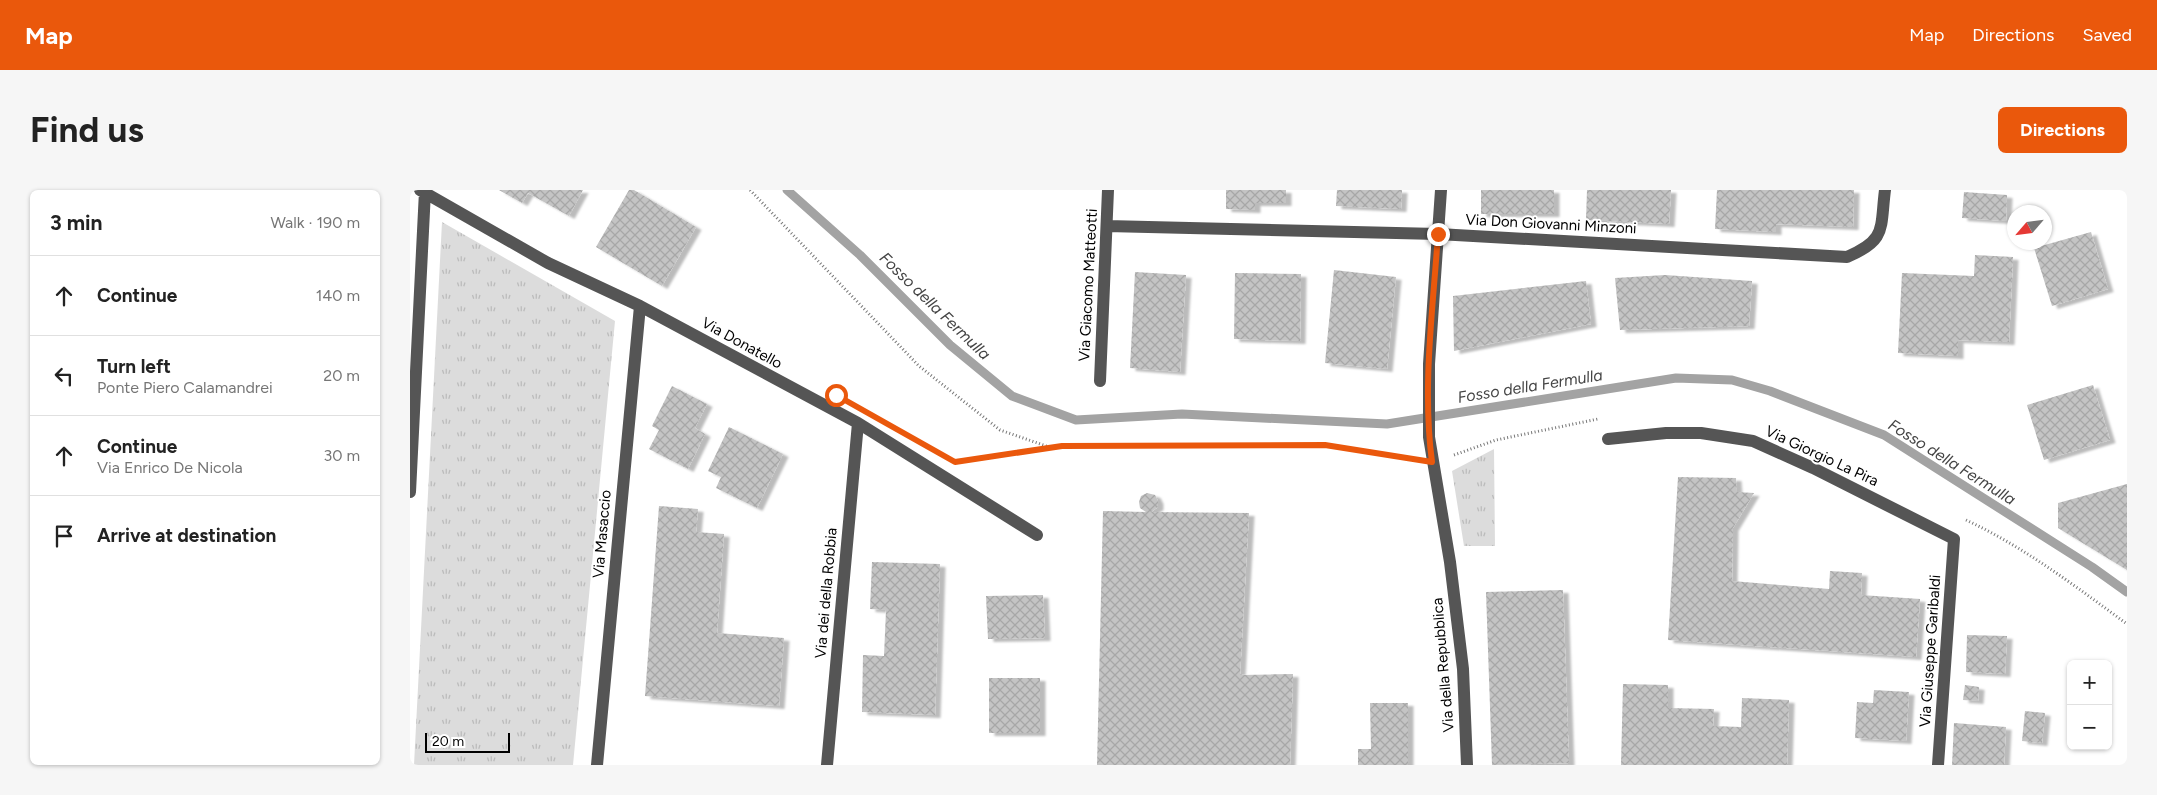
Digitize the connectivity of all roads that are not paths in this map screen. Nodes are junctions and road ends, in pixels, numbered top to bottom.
1 (1108, 190) edge
2 (1441, 190) edge
3 (1885, 190) edge
4 (422, 191) edge
5 (1108, 226) junction
6 (1438, 234) junction
7 (640, 306) junction
8 (1100, 381) dead end
9 (858, 423) junction
10 (1608, 439) dead end
11 (410, 492) edge
12 (1038, 535) dead end
13 (1954, 538) joint
14 (597, 765) edge
15 (827, 765) edge
16 (1467, 765) edge
17 (1938, 765) edge

1 - 5 street, Via Giacomo Matteotti
2 - 6 street, Via della Repubblica
3 - 6 street, Via Don Giovanni Minzoni
4 - 7 street, Via Donatello
4 - 11 street, Via Donatello
5 - 6 street, Via Don Giovanni Minzoni
5 - 8 street, Via Giacomo Matteotti
6 - 16 street, Via della Repubblica
7 - 9 street, Via Donatello
7 - 14 street, Via Masaccio
9 - 12 street, Via Donatello
9 - 15 street, Via dei della Robbia
10 - 13 street, Via Giorgio La Pira
13 - 17 street, Via Giuseppe Garibaldi

